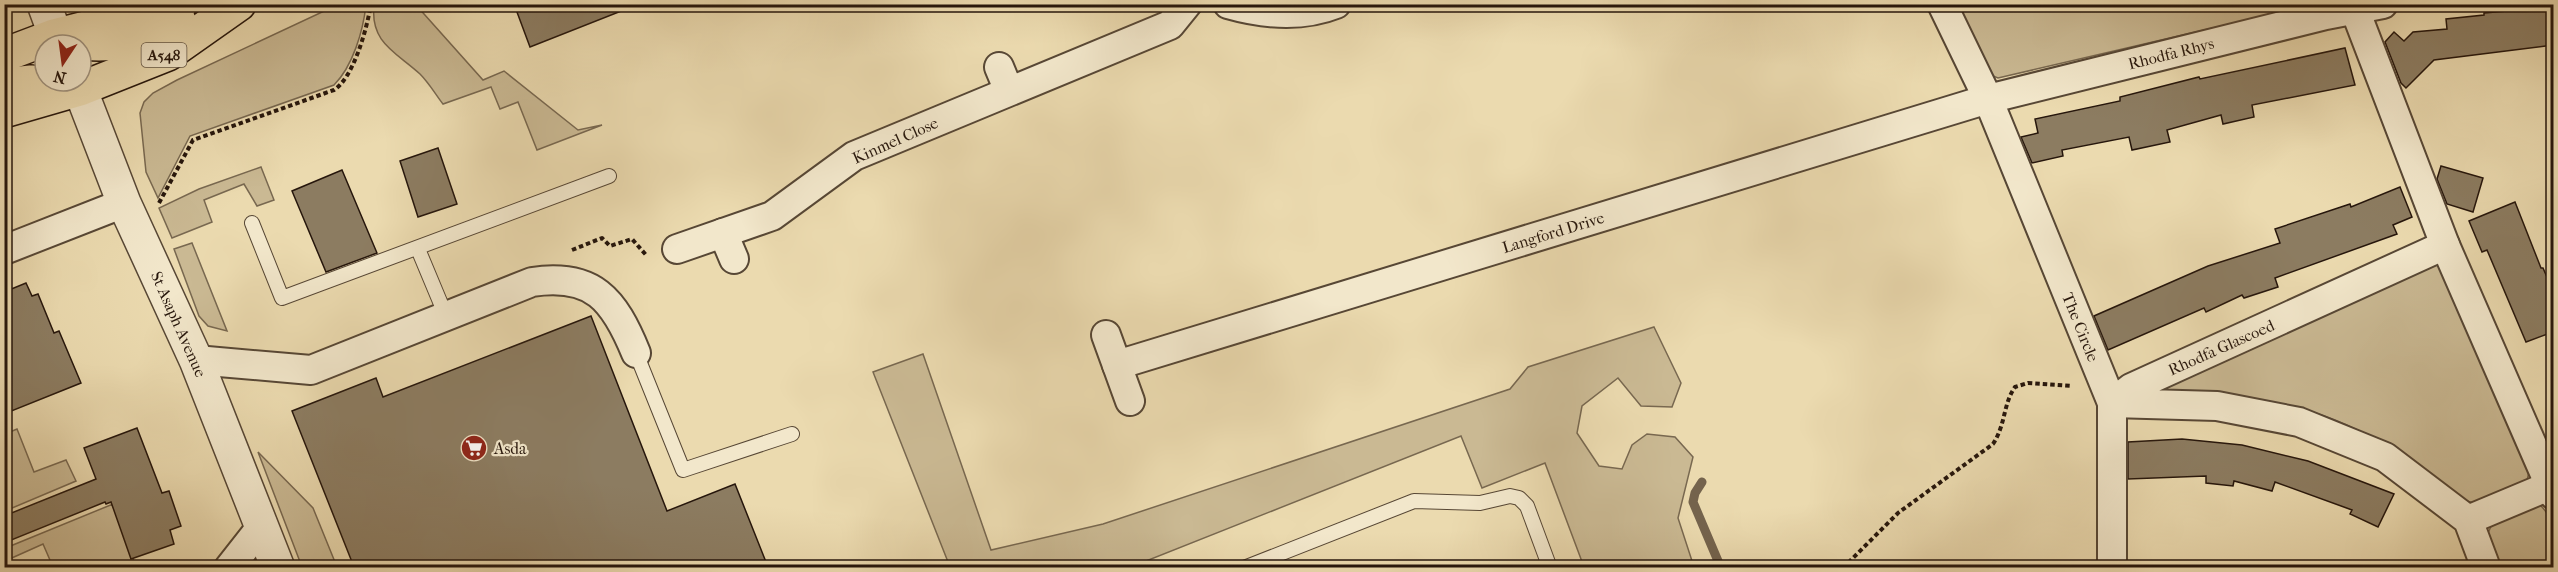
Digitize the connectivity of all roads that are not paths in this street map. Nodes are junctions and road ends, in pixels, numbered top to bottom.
1 (44, 4) edge
2 (180, 4) edge
3 (219, 4) edge
4 (239, 4) edge
5 (1187, 4) edge
6 (1228, 4) edge
7 (1336, 4) edge
8 (2383, 4) edge
9 (1947, 6) edge
10 (2324, 10) edge
11 (2355, 10) junction
12 (54, 33) edge
13 (80, 33) edge
14 (93, 42) edge
15 (33, 47) edge
16 (4, 55) edge
17 (93, 80) edge
18 (33, 82) edge
19 (4, 84) edge
20 (56, 93) edge
21 (82, 93) edge
22 (1989, 99) junction
23 (4, 111) edge
24 (609, 176) dead end
25 (123, 203) junction
26 (252, 223) dead end
27 (723, 233) junction
28 (2445, 245) junction
29 (418, 249) junction
30 (677, 249) road end
31 (4, 250) edge
32 (734, 259) dead end
33 (446, 316) junction
34 (1106, 335) dead end
35 (636, 352) joint
36 (196, 360) junction
37 (1117, 365) junction
38 (2109, 395) junction
39 (1130, 401) dead end
40 (792, 434) dead end
41 (2552, 488) edge
42 (2468, 520) junction
43 (262, 526) junction
44 (229, 567) edge
45 (278, 567) edge
46 (1244, 567) edge
47 (1550, 567) edge
48 (2112, 567) edge
49 (2486, 567) edge

1 - 12 street
2 - 13 main road
3 - 14 main road
4 - 17 main road, A548
5 - 27 street, Kinmel Close
6 - 7 street
8 - 11 street, Rhodfa Rhys
9 - 22 street, The Circle
10 - 11 street, Rhodfa Rhys
10 - 22 street, Rhodfa Rhys
11 - 28 street
15 - 16 main road
18 - 19 main road
20 - 23 main road, A548
21 - 25 street, St Asaph Avenue
22 - 37 street, Langford Drive
22 - 38 street, The Circle
24 - 29 lane
25 - 31 street
25 - 36 street, St Asaph Avenue
26 - 29 lane
27 - 30 street, Kinmel Close
27 - 32 street
28 - 38 street, Rhodfa Glascoed
28 - 41 street
29 - 33 lane
33 - 35 street
33 - 36 street
34 - 37 street
35 - 40 lane
36 - 43 street, St Asaph Avenue
37 - 39 street
38 - 42 street
38 - 48 street, The Circle
41 - 42 street
42 - 49 street
43 - 44 street
43 - 45 street, St Asaph Avenue
46 - 47 lane

